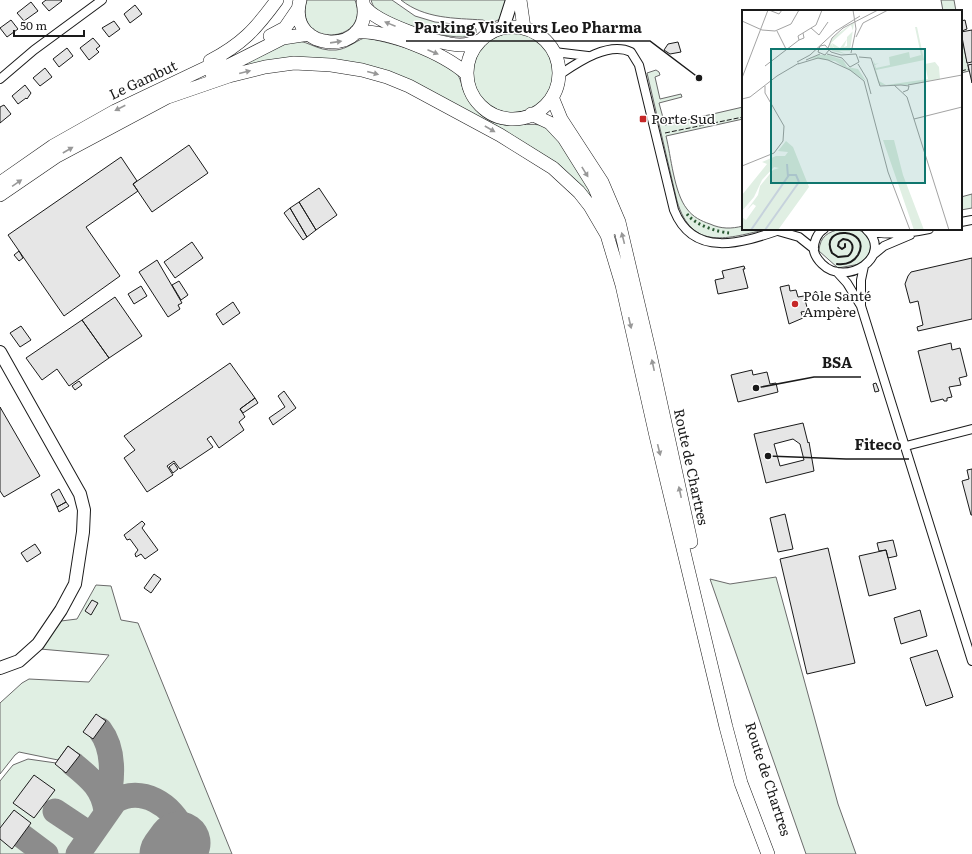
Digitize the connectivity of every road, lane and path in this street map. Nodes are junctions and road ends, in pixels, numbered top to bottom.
1 (102, 0) edge
2 (276, 0) edge
3 (512, 0) edge
4 (520, 0) edge
5 (90, 3) edge
6 (363, 3) edge
7 (299, 4) edge
8 (503, 28) junction
9 (524, 28) junction
10 (356, 32) junction
11 (309, 34) junction
12 (481, 40) junction
13 (554, 52) junction
14 (588, 56) junction
15 (467, 74) junction
16 (559, 75) junction
17 (0, 79) edge
18 (147, 95) junction
19 (168, 97) junction
20 (552, 97) junction
21 (531, 114) junction
22 (0, 183) edge
23 (0, 196) edge
24 (972, 220) edge
25 (962, 222) edge
26 (780, 230) edge
27 (823, 230) edge
28 (868, 230) edge
29 (927, 230) edge
30 (814, 249) junction
31 (873, 255) junction
32 (864, 266) junction
33 (837, 272) junction
34 (622, 285) junction
35 (861, 306) junction
36 (0, 352) edge
37 (972, 430) edge
38 (906, 446) junction
39 (972, 661) edge
40 (0, 668) edge
41 (768, 854) edge
42 (776, 854) edge

1 - 5 street
2 - 18 main road
3 - 8 street
4 - 9 main road
5 - 17 street
6 - 10 main road
12 -> 6 main road
7 - 11 main road
7 - 18 main road, Le Gambut
8 - 9 main road
8 - 12 main road
9 - 13 main road
11 -> 10 main road
10 -> 15 main road
11 - 19 main road
12 - 15 main road
13 - 14 street
13 - 16 main road
14 - 16 street
14 - 26 street
15 - 21 main road
16 - 20 main road
18 -> 22 main road, Le Gambut
23 -> 19 main road, Le Gambut
19 -> 34 main road
20 - 21 main road
42 -> 20 main road, Route de Chartres
21 -> 34 main road
24 - 25 street
26 - 30 street
27 - 30 street
28 - 29 street
28 - 31 street
29 - 31 street
30 - 33 street
31 - 32 street
32 - 33 street
32 - 35 street
33 - 35 street
34 -> 41 main road
35 - 38 street
36 - 40 street
37 - 38 street
38 - 39 street

